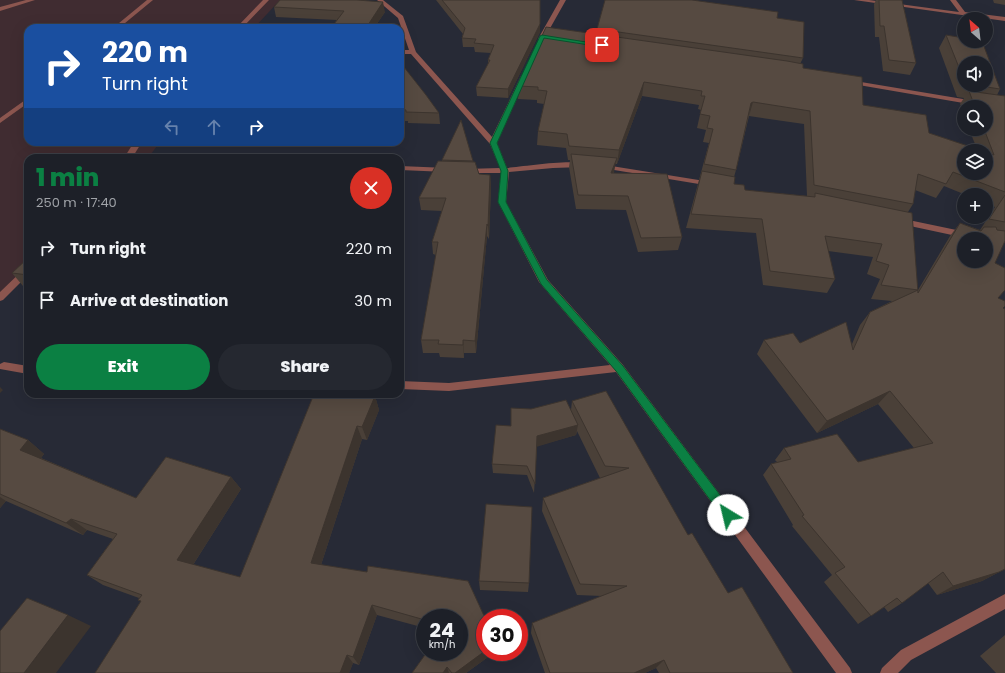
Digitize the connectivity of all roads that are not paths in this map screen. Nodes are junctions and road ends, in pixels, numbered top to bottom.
1 (32, 0) edge
2 (150, 0) edge
3 (266, 0) edge
4 (380, 0) edge
5 (563, 0) edge
6 (857, 0) edge
7 (953, 0) edge
8 (0, 9) edge
9 (962, 12) edge
10 (957, 13) edge
11 (993, 18) edge
12 (1005, 19) edge
13 (121, 24) edge
14 (243, 24) edge
15 (403, 24) edge
16 (404, 26) edge
17 (542, 36) junction
18 (550, 38) edge
19 (539, 44) edge
20 (404, 52) edge
21 (413, 52) junction
22 (526, 72) edge
23 (844, 82) edge
24 (957, 101) edge
25 (24, 103) edge
26 (0, 121) edge
27 (493, 143) junction
28 (404, 168) edge
29 (505, 171) junction
30 (716, 185) edge
31 (887, 219) edge
32 (957, 233) edge
33 (24, 274) edge
34 (0, 298) edge
35 (4, 366) dead end
36 (619, 368) junction
37 (24, 369) edge
38 (404, 386) edge
39 (1005, 601) edge
40 (845, 673) edge
41 (887, 673) edge

1 - 8 street
2 - 13 street
3 - 14 street
4 - 15 street
5 - 17 street
6 - 10 street
7 - 9 street
11 - 12 street
16 - 21 street
17 - 18 street
17 - 19 street
20 - 21 street
21 - 27 street
22 - 27 street
23 - 24 street
25 - 26 street
27 - 29 street
28 - 29 street
29 - 30 street
29 - 36 street
31 - 32 street
33 - 34 street
35 - 37 street
36 - 38 street
36 - 40 street
39 - 41 street

